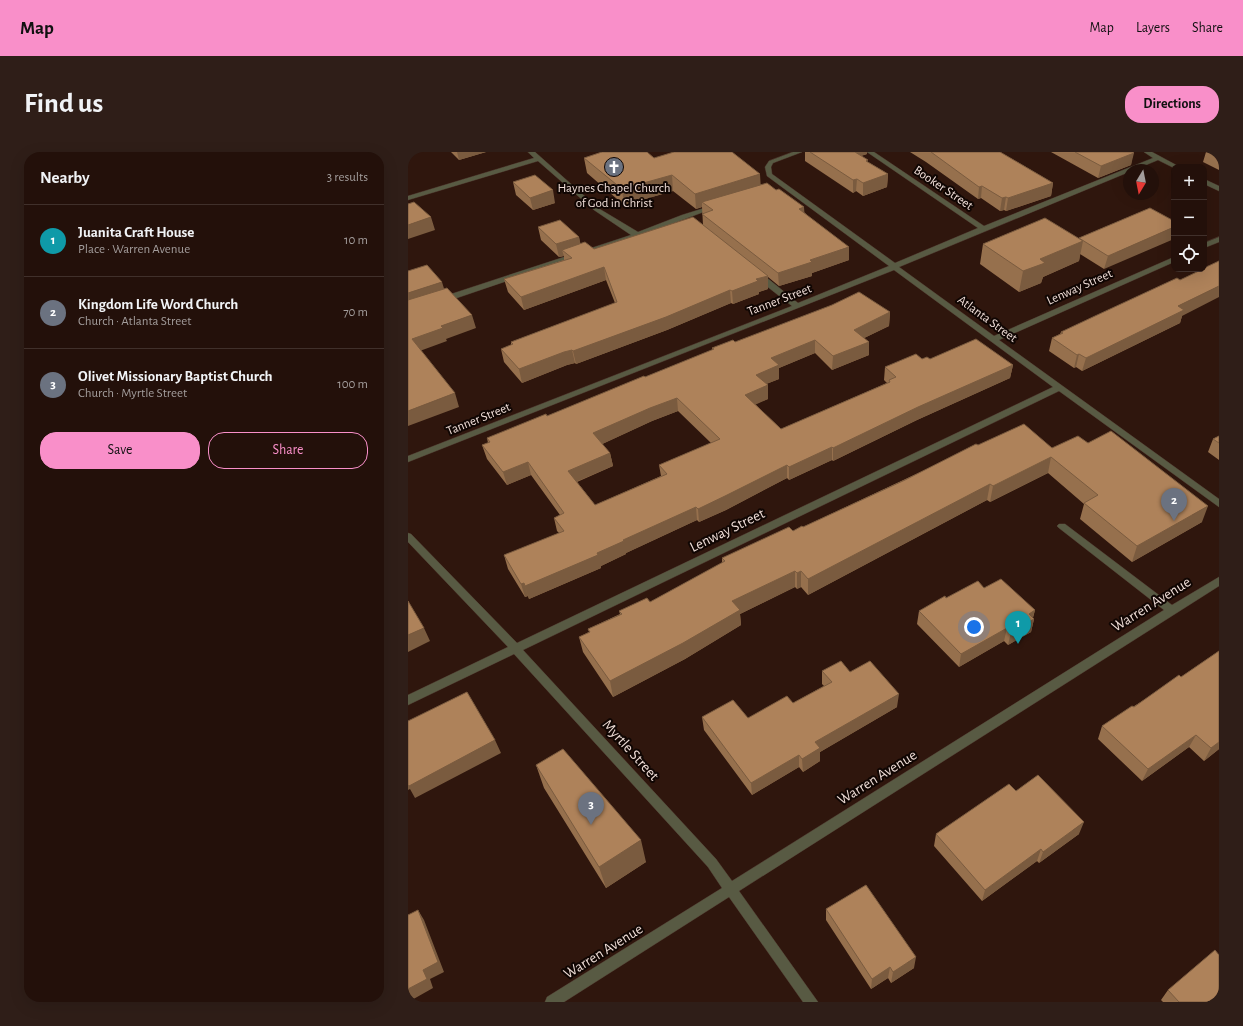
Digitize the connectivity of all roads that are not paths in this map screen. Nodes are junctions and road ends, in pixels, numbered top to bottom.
1 (531, 152) edge
2 (799, 152) edge
3 (870, 152) edge
4 (1147, 152) edge
5 (781, 154) edge
6 (1158, 158) junction
7 (539, 159) junction
8 (1171, 164) edge
9 (1207, 183) edge
10 (1219, 189) edge
11 (408, 198) edge
12 (720, 205) edge
13 (984, 229) junction
14 (638, 234) junction
15 (1219, 239) edge
16 (1207, 245) edge
17 (1171, 260) edge
18 (896, 266) junction
19 (749, 268) edge
20 (438, 302) edge
21 (797, 306) junction
22 (994, 339) junction
23 (1060, 387) junction
24 (408, 459) edge
25 (1219, 504) edge
26 (1062, 526) dead end
27 (408, 536) edge
28 (1219, 581) edge
29 (1171, 610) junction
30 (516, 649) junction
31 (408, 700) edge
32 (730, 888) junction
33 (552, 1002) edge
34 (811, 1002) edge

1 - 7 street
2 - 5 street
3 - 13 street, Booker Street
4 - 6 street
5 - 18 street, Atlanta Street
6 - 8 street
6 - 13 street, Tanner Street
7 - 11 street
7 - 14 street
9 - 10 street
12 - 14 street
13 - 18 street, Tanner Street
14 - 20 street
15 - 16 street
17 - 22 street, Lenway Street
18 - 21 street, Tanner Street
18 - 22 street, Atlanta Street
19 - 21 street
21 - 24 street, Tanner Street
22 - 23 street, Atlanta Street
23 - 25 street, Atlanta Street
23 - 30 street, Lenway Street
26 - 29 street
27 - 30 street, Myrtle Street
28 - 29 street, Warren Avenue
29 - 32 street, Warren Avenue
30 - 31 street, Lenway Street
30 - 32 street, Myrtle Street
32 - 33 street, Warren Avenue
32 - 34 street, Myrtle Street

